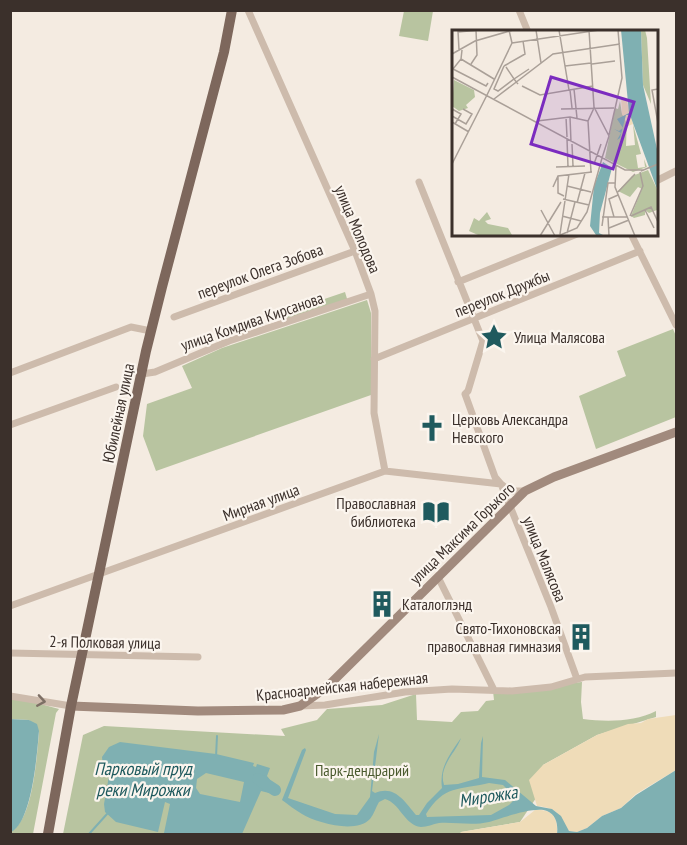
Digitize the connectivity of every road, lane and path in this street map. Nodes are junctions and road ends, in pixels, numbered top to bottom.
1 (232, 10) edge
2 (248, 10) edge
3 (519, 10) edge
4 (527, 30) edge
5 (676, 171) edge
6 (657, 180) edge
7 (419, 182) dead end
8 (572, 236) edge
9 (632, 236) edge
10 (355, 250) junction
11 (640, 251) junction
12 (459, 282) junction
13 (371, 294) junction
14 (174, 317) dead end
15 (473, 320) junction
16 (676, 325) edge
17 (151, 331) junction
18 (374, 359) junction
19 (10, 373) edge
20 (142, 374) junction
21 (117, 387) dead end
22 (10, 425) edge
23 (676, 432) edge
24 (386, 471) junction
25 (501, 484) junction
26 (525, 491) junction
27 (509, 506) junction
28 (99, 576) junction
29 (438, 577) junction
30 (10, 606) edge
31 (10, 652) edge
32 (82, 656) junction
33 (198, 657) dead end
34 (676, 673) edge
35 (577, 679) junction
36 (494, 690) junction
37 (10, 696) edge
38 (71, 706) junction
39 (300, 706) junction
40 (47, 831) edge

1 - 17 main road, Юбилейная улица
2 - 10 street, улица Молодова
3 - 4 street
5 - 6 street
7 - 12 street, улица Малясова
8 - 12 street, переулок Дружбы
9 - 11 street
10 - 13 street, улица Молодова
10 - 14 street, переулок Олега Зобова
11 - 15 street, переулок Дружбы
11 - 16 street
12 - 15 street, улица Малясова
13 - 18 street, улица Молодова
13 - 20 street, улица Комдива Кирсанова
15 - 18 street, переулок Дружбы
15 - 25 street, улица Малясова
17 - 19 street
17 - 20 main road, Юбилейная улица
18 - 24 street, улица Молодова
20 - 28 main road, Юбилейная улица
21 - 22 street
23 - 26 main road, улица Максима Горького
24 - 25 street, Мирная улица
24 - 28 street, Мирная улица
25 - 26 street, Мирная улица
25 - 27 street, улица Малясова
26 - 27 main road, улица Максима Горького
27 - 29 main road, улица Максима Горького
27 - 35 street, улица Малясова
28 - 30 street, Мирная улица
28 - 32 main road, Юбилейная улица
29 - 36 street
29 - 39 main road, улица Максима Горького
31 - 32 street, 2-я Полковая улица
32 - 33 street, 2-я Полковая улица
32 - 38 main road, Юбилейная улица
34 - 35 street, Красноармейская набережная
35 - 36 street, Красноармейская набережная
36 - 39 street, Красноармейская набережная
37 -> 38 street, Красноармейская набережная
38 - 39 main road, Красноармейская набережная
38 - 40 main road, Юбилейная улица

